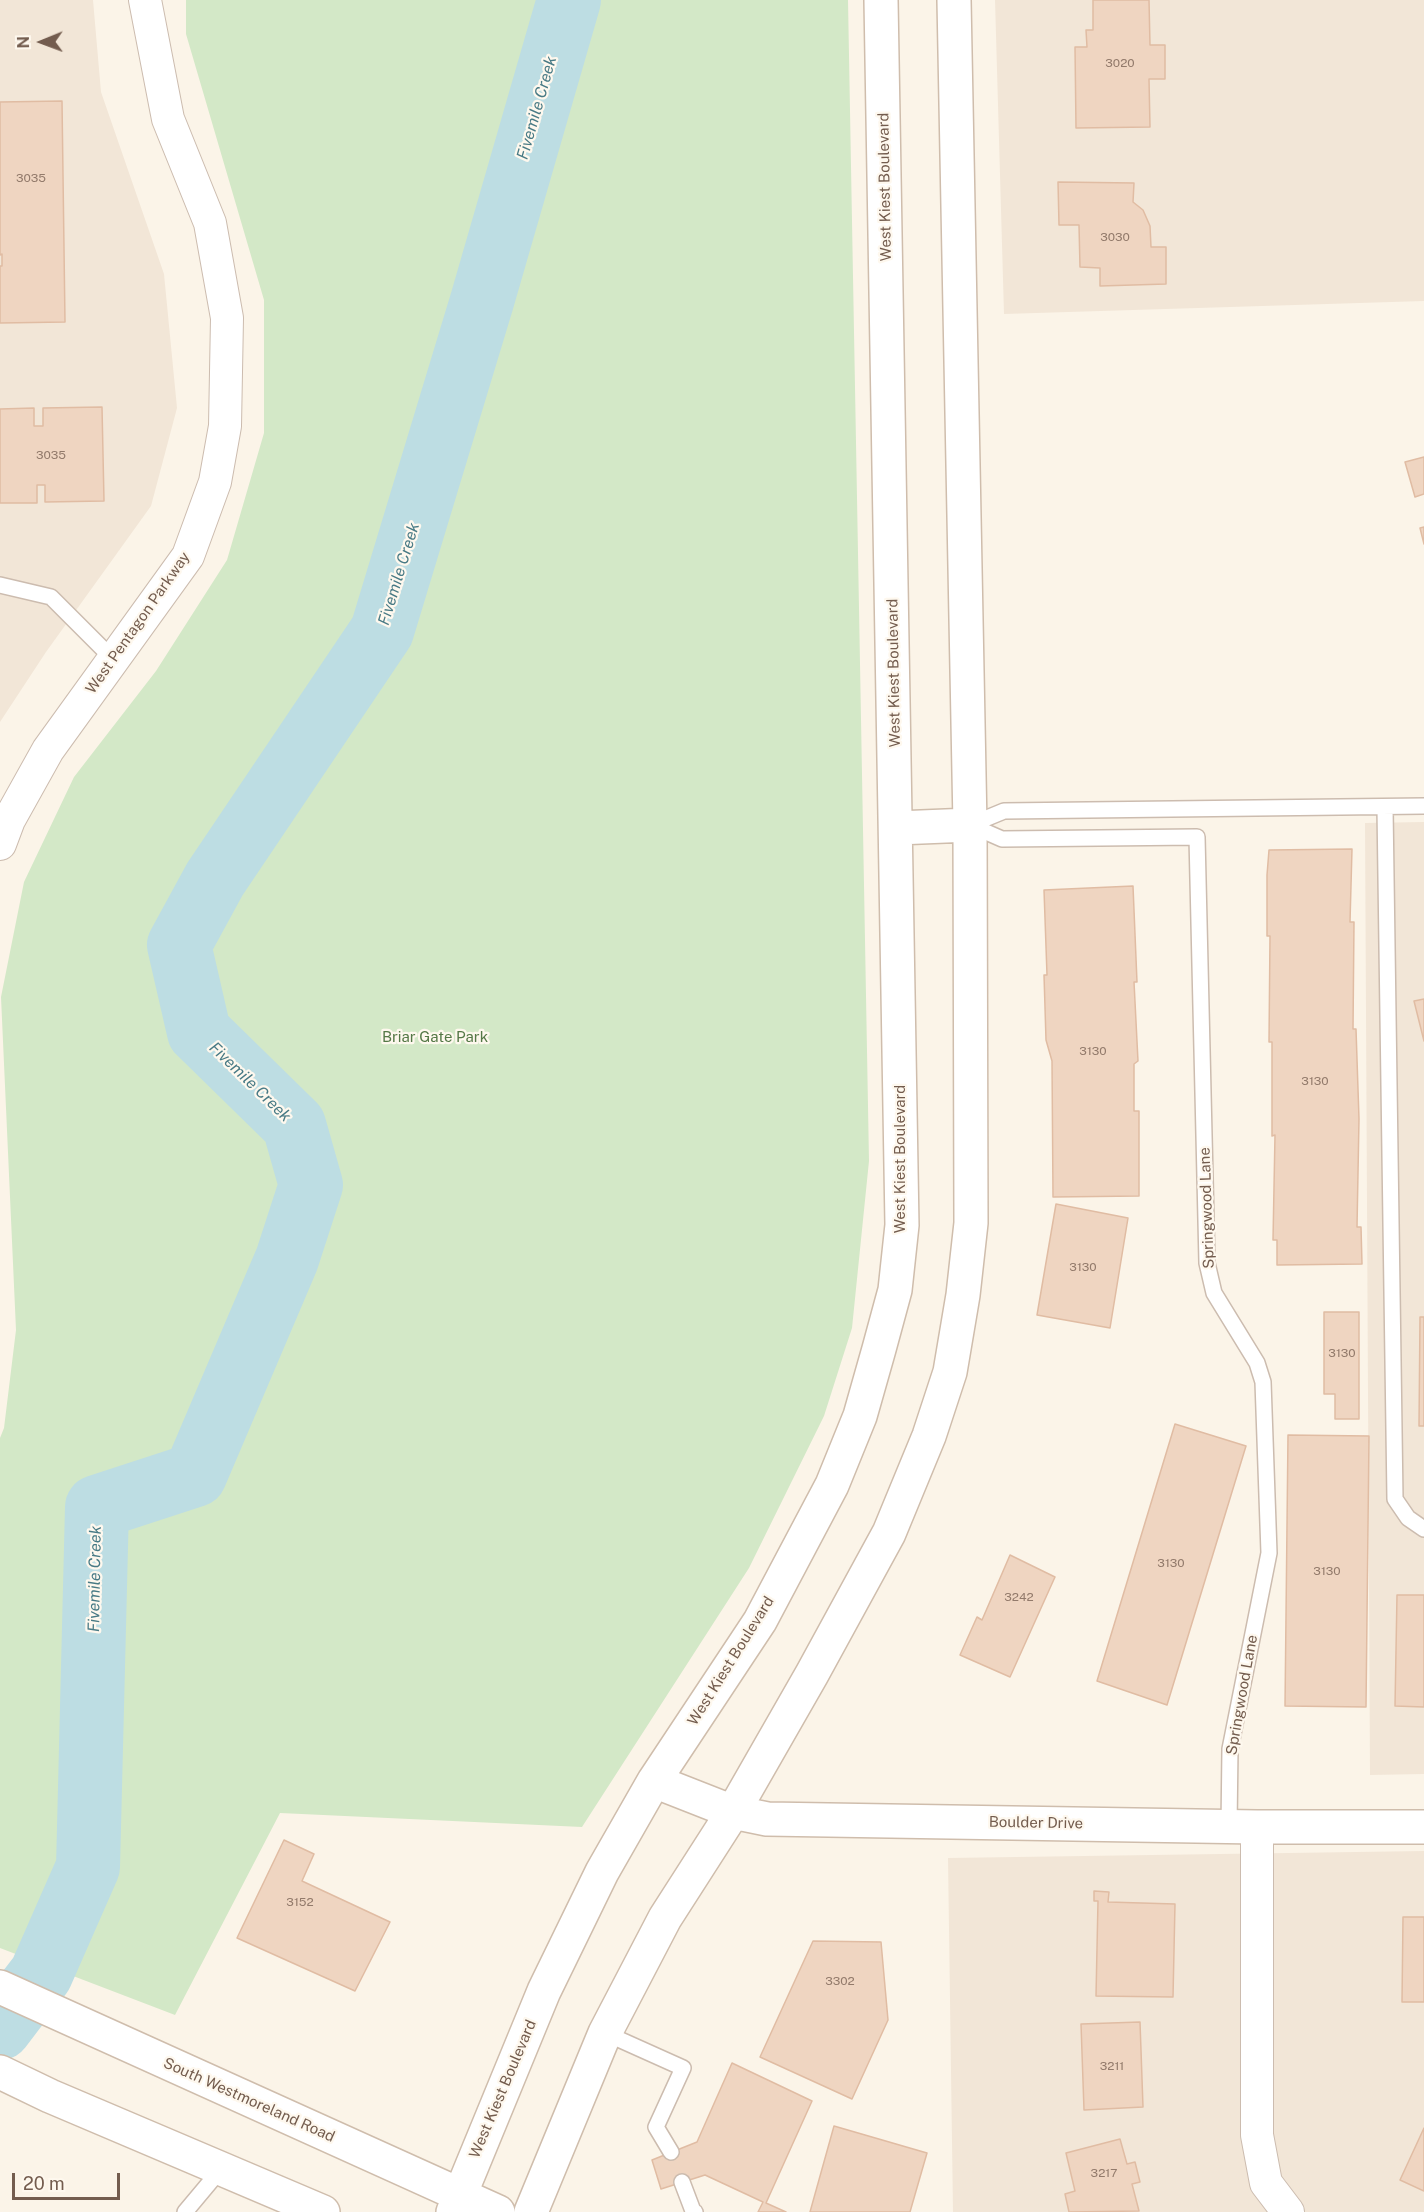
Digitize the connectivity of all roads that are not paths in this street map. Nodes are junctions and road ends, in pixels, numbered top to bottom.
1 (145, 0) edge
2 (881, 0) edge
3 (954, 0) edge
4 (0, 585) edge
5 (114, 660) junction
6 (1424, 806) edge
7 (1385, 808) junction
8 (970, 825) junction
9 (897, 828) junction
10 (0, 844) edge
11 (1424, 1529) edge
12 (654, 1781) junction
13 (733, 1812) junction
14 (1243, 1827) junction
15 (1424, 1827) edge
16 (0, 1987) edge
17 (605, 2033) junction
18 (0, 2072) edge
19 (671, 2152) dead end
20 (221, 2169) junction
21 (682, 2182) dead end
22 (457, 2204) edge
23 (185, 2212) edge
24 (323, 2212) edge
25 (498, 2212) edge
26 (531, 2212) edge
27 (695, 2212) edge
28 (1288, 2212) edge

1 - 5 street, West Pentagon Parkway
2 - 9 main road, West Kiest Boulevard
3 - 8 main road
4 - 5 lane
5 - 10 street, West Pentagon Parkway
6 - 7 lane
7 - 8 lane
7 - 11 lane
8 - 9 main road
8 - 13 main road
8 - 14 lane, Springwood Lane
9 - 12 main road, West Kiest Boulevard
12 - 13 main road, Boulder Drive
12 - 22 main road, West Kiest Boulevard
13 - 14 main road, Boulder Drive
13 - 17 main road
14 - 15 main road, Boulder Drive
14 - 28 street, Springwood Lane
16 - 22 main road, South Westmoreland Road
17 - 19 lane
17 - 26 main road
18 - 20 main road
20 - 23 lane
20 - 24 main road
21 - 27 lane
22 - 25 main road, South Westmoreland Road

